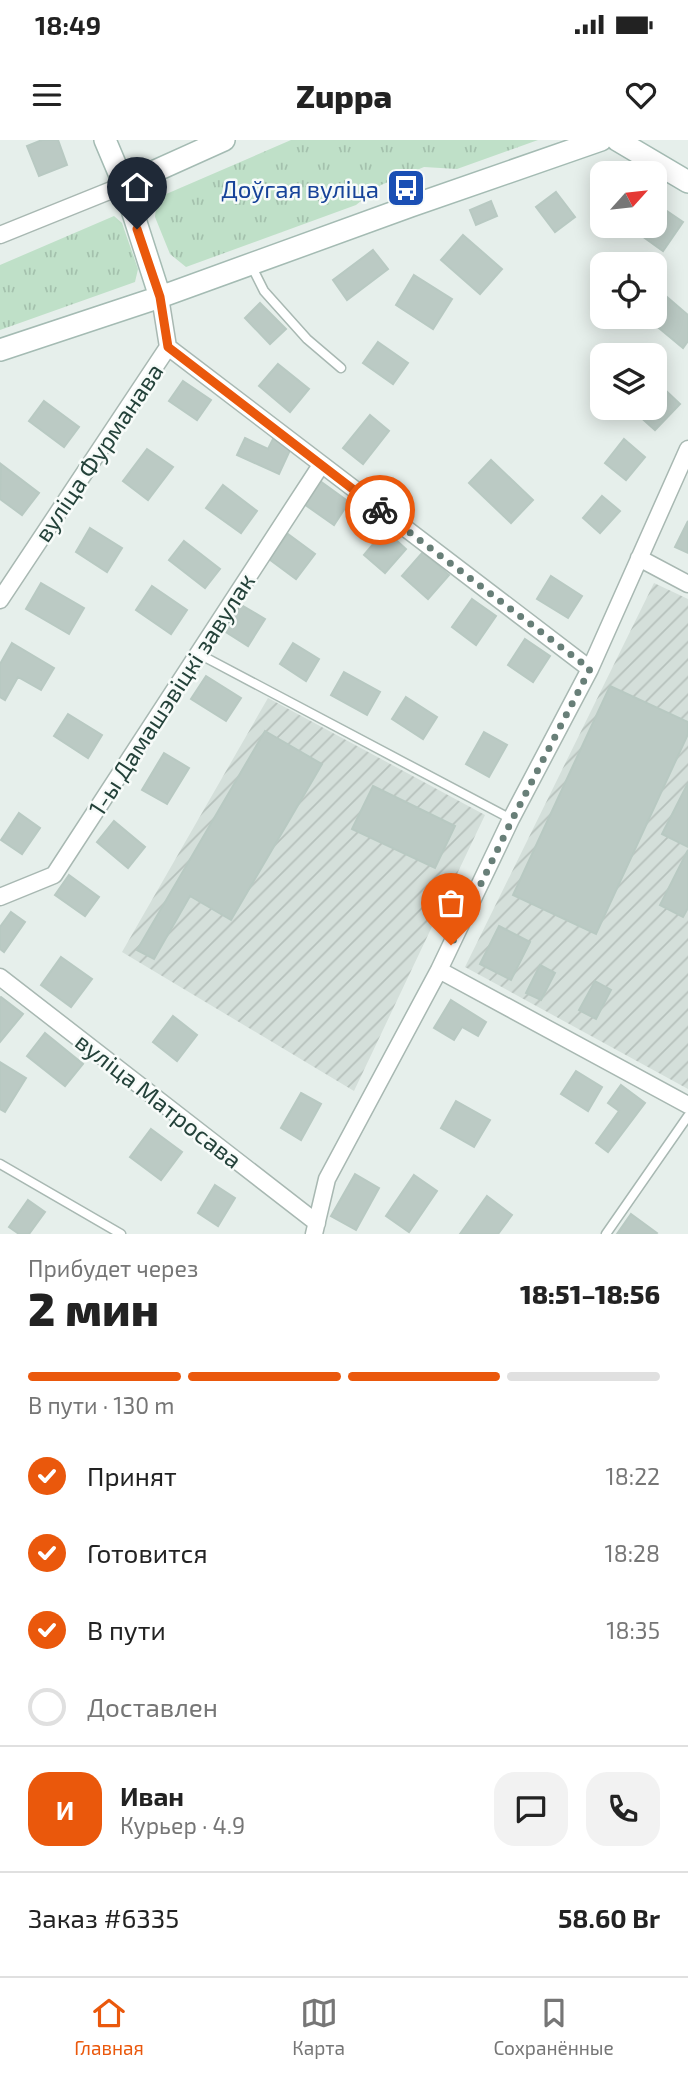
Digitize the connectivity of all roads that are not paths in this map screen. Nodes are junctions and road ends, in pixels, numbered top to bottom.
1 (105, 140) edge
2 (224, 140) edge
3 (601, 140) edge
4 (617, 140) edge
5 (688, 181) edge
6 (124, 185) junction
7 (0, 235) edge
8 (251, 265) junction
9 (160, 297) junction
10 (168, 347) junction
11 (0, 350) edge
12 (341, 368) dead end
13 (688, 449) edge
14 (321, 465) junction
15 (639, 558) junction
16 (688, 584) edge
17 (0, 600) edge
18 (197, 653) junction
19 (590, 669) junction
20 (512, 820) junction
21 (0, 897) edge
22 (439, 971) junction
23 (0, 977) edge
24 (688, 1105) edge
25 (688, 1116) edge
26 (0, 1164) edge
27 (316, 1228) edge
28 (121, 1234) edge
29 (606, 1234) edge

1 - 6 main road
2 - 6 main road
3 - 8 main road
4 - 5 main road
6 - 7 street
6 - 9 main road
8 - 9 main road
8 - 12 lane
9 - 10 street, вуліца Фурманава
9 - 11 main road
10 - 14 street
10 - 17 street, вуліца Фурманава
13 - 15 street
14 - 18 street, 1-ы Дамашэвіцкі завулак
14 - 19 street
15 - 16 street
15 - 19 street
18 - 20 lane
18 - 21 street, 1-ы Дамашэвіцкі завулак
19 - 20 street
20 - 22 street
22 - 24 street
22 - 27 street
23 - 27 street, вуліца Матросава
25 - 29 lane
26 - 28 lane

